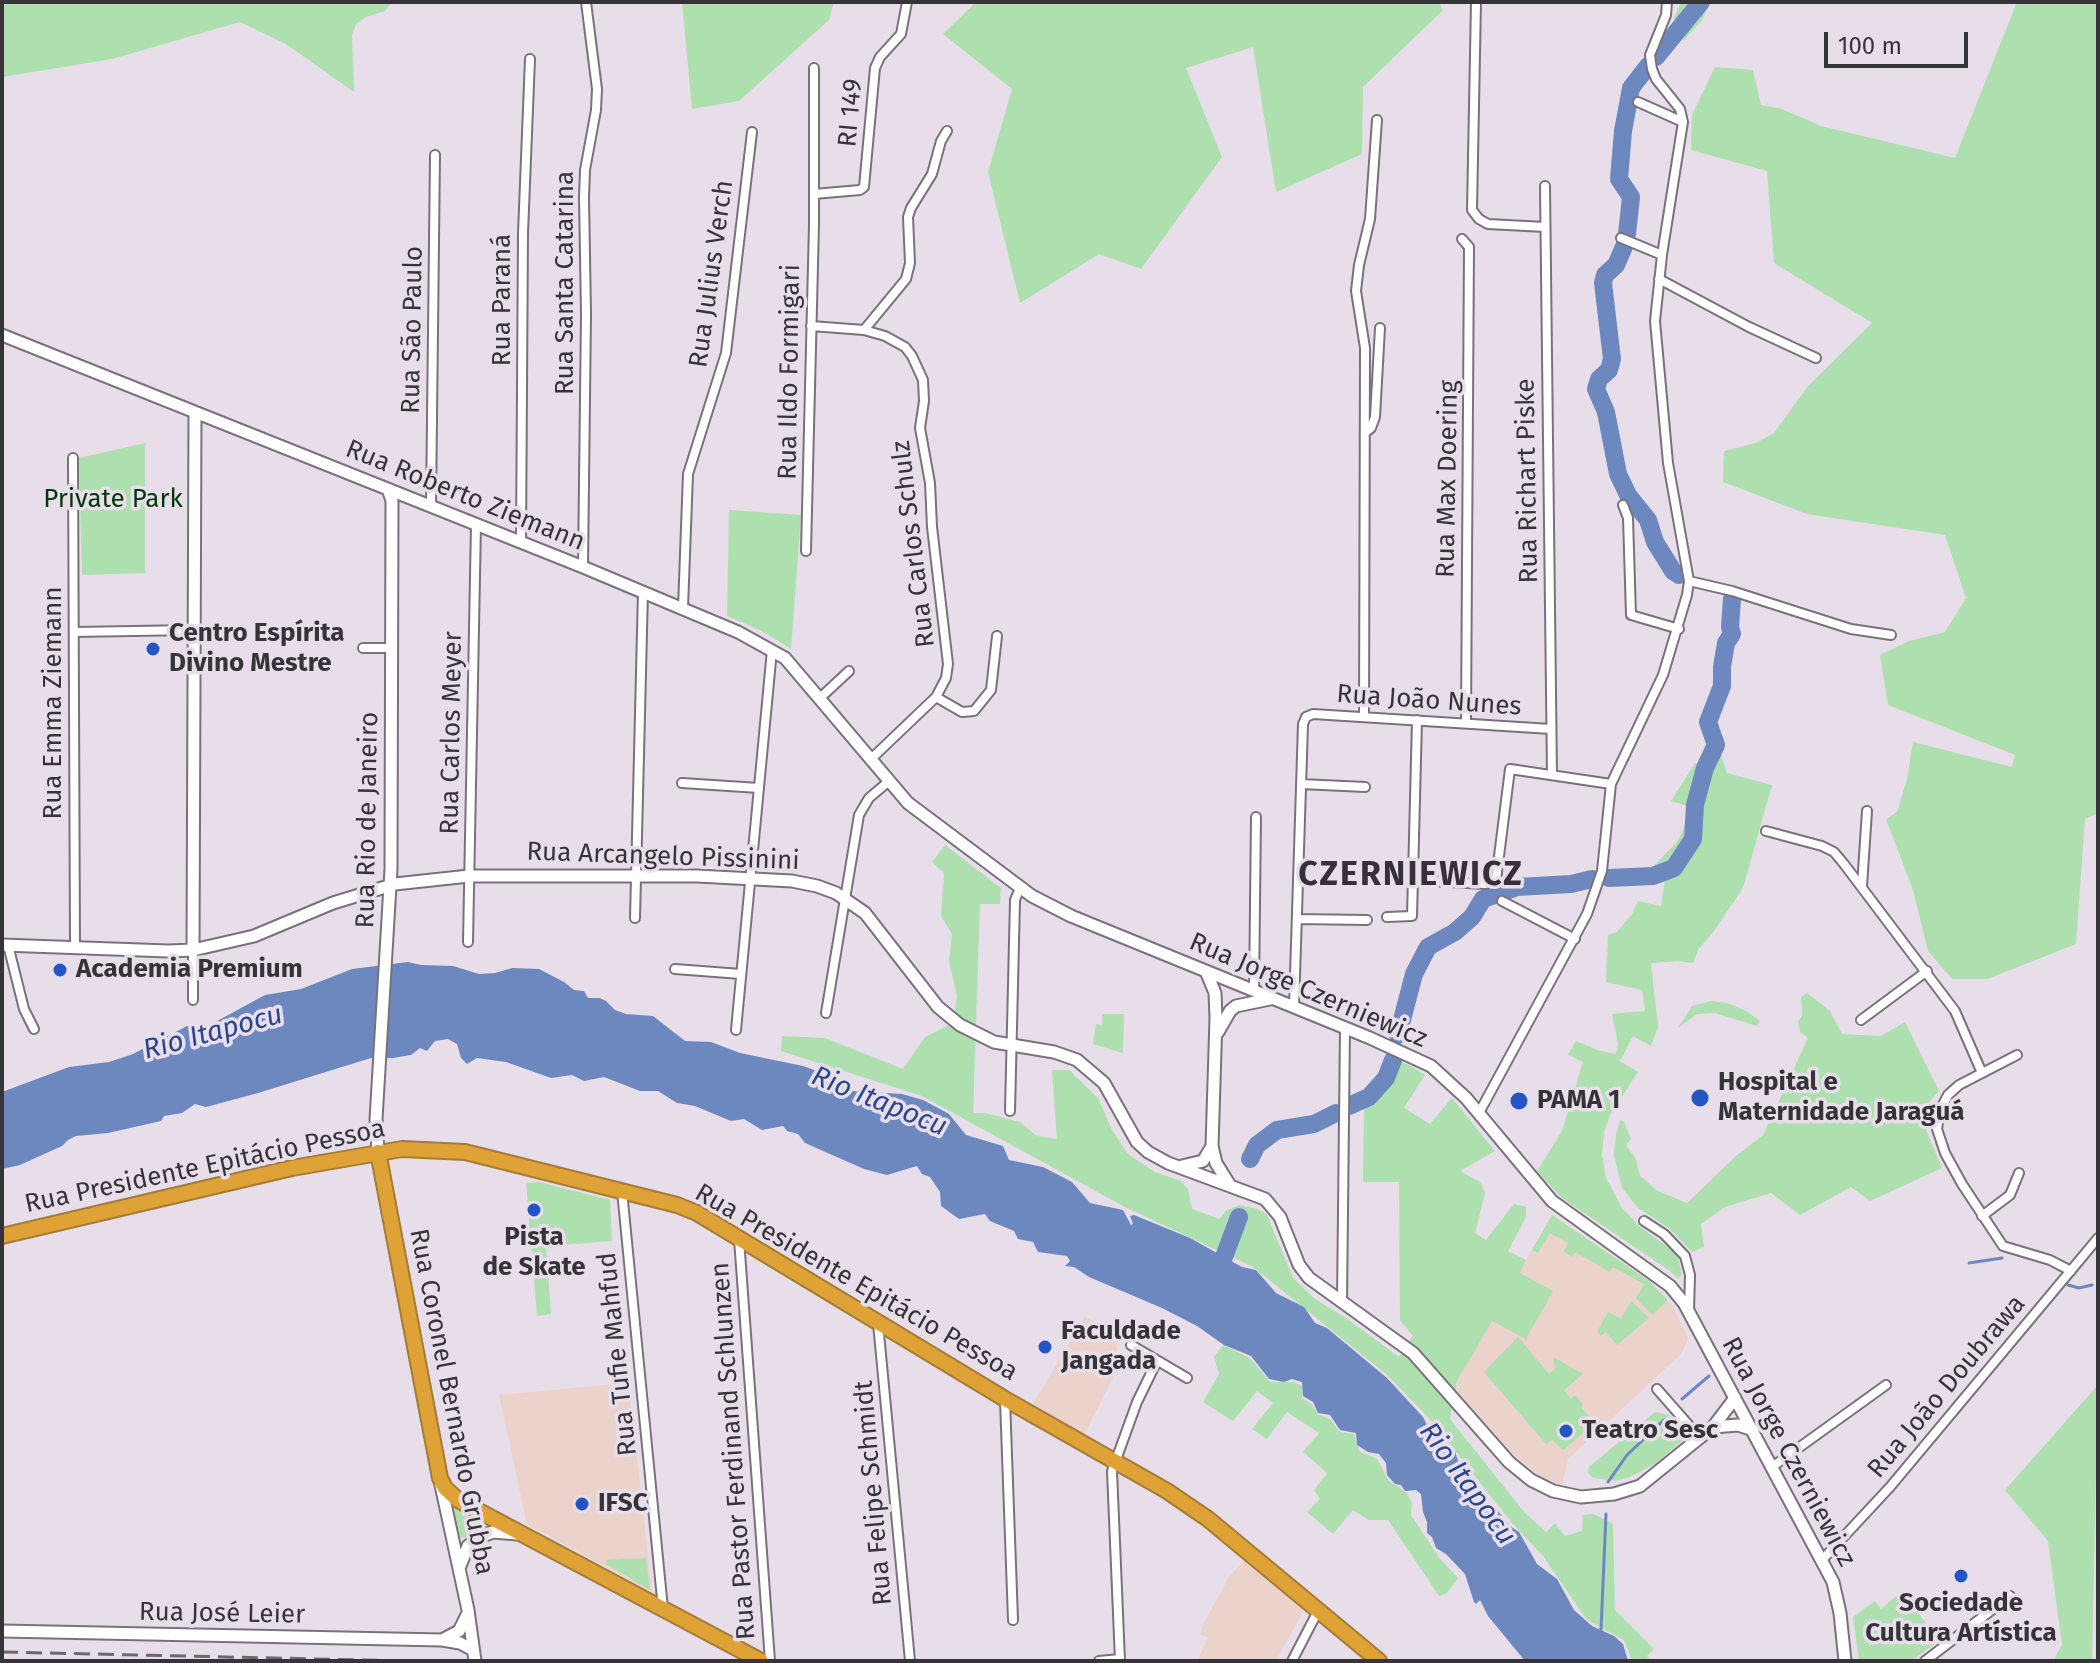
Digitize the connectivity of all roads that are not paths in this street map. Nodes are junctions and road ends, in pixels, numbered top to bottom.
1 (586, 2) edge
2 (907, 2) edge
3 (1476, 2) edge
4 (1667, 2) edge
5 (530, 59) dead end
6 (814, 68) dead end
7 (1638, 102) dead end
8 (1377, 120) dead end
9 (1683, 122) junction
10 (947, 131) dead end
11 (752, 132) dead end
12 (435, 155) dead end
13 (1545, 186) dead end
14 (814, 194) junction
15 (1545, 227) junction
16 (1621, 238) dead end
17 (1462, 239) dead end
18 (1662, 255) junction
19 (1659, 279) junction
20 (811, 326) junction
21 (1380, 328) dead end
22 (864, 330) junction
23 (2, 335) edge
24 (1816, 358) dead end
25 (195, 412) junction
26 (1366, 432) junction
27 (73, 458) dead end
28 (388, 489) junction
29 (1623, 505) dead end
30 (431, 506) junction
31 (476, 524) junction
32 (521, 542) junction
33 (806, 551) dead end
34 (583, 567) junction
35 (1689, 581) junction
36 (643, 591) junction
37 (683, 608) junction
38 (1679, 629) junction
39 (193, 630) junction
40 (74, 632) junction
41 (1891, 635) dead end
42 (997, 636) dead end
43 (363, 648) dead end
44 (392, 648) junction
45 (772, 650) junction
46 (849, 671) dead end
47 (936, 697) junction
48 (820, 698) junction
49 (1364, 717) junction
50 (1417, 720) junction
51 (1466, 723) junction
52 (1551, 729) junction
53 (870, 760) junction
54 (1552, 775) junction
55 (888, 782) junction
56 (682, 783) dead end
57 (1301, 784) junction
58 (1611, 784) junction
59 (1365, 787) dead end
60 (759, 788) junction
61 (1867, 811) dead end
62 (1256, 817) dead end
63 (1766, 831) dead end
64 (635, 875) junction
65 (469, 876) junction
66 (750, 879) junction
67 (1413, 880) junction
68 (391, 885) junction
69 (1862, 887) junction
70 (1020, 888) junction
71 (361, 895) junction
72 (844, 898) junction
73 (1502, 901) dead end
74 (389, 914) junction
75 (1387, 917) dead end
76 (635, 918) dead end
77 (1297, 919) junction
78 (1367, 920) dead end
79 (1575, 939) junction
80 (468, 942) dead end
81 (193, 944) junction
82 (5, 945) edge
83 (75, 947) junction
84 (675, 969) dead end
85 (1206, 971) junction
86 (1927, 971) junction
87 (741, 974) junction
88 (1254, 991) junction
89 (1275, 999) junction
90 (193, 1000) dead end
91 (1294, 1007) junction
92 (826, 1013) dead end
93 (1861, 1020) dead end
94 (1345, 1028) junction
95 (34, 1029) dead end
96 (736, 1030) dead end
97 (1216, 1036) junction
98 (1010, 1046) junction
99 (2017, 1055) dead end
100 (1982, 1073) junction
101 (1010, 1111) dead end
102 (1479, 1113) junction
103 (1212, 1146) junction
104 (378, 1152) junction
105 (1178, 1166) junction
106 (2019, 1173) dead end
107 (1229, 1184) junction
108 (622, 1191) junction
109 (1982, 1216) junction
110 (1644, 1221) dead end
111 (2, 1236) edge
112 (739, 1238) junction
113 (2098, 1238) edge
114 (2071, 1271) junction
115 (1690, 1283) junction
116 (1676, 1291) junction
117 (1342, 1302) junction
118 (1689, 1311) junction
119 (878, 1322) junction
120 (1131, 1345) dead end
121 (1157, 1361) junction
122 (1187, 1378) dead end
123 (1886, 1385) dead end
124 (1657, 1389) dead end
125 (1735, 1398) junction
126 (1005, 1399) junction
127 (1713, 1427) junction
128 (1753, 1430) junction
129 (1700, 1438) junction
130 (1115, 1462) junction
131 (1772, 1467) junction
132 (440, 1478) junction
133 (452, 1536) junction
134 (525, 1536) junction
135 (472, 1542) junction
136 (1823, 1559) junction
137 (460, 1571) junction
138 (2010, 1596) dead end
139 (663, 1609) junction
140 (468, 1610) junction
141 (1318, 1611) junction
142 (1013, 1620) dead end
143 (2, 1631) edge
144 (442, 1640) junction
145 (474, 1656) edge
146 (1120, 1660) edge
147 (761, 1661) edge
148 (770, 1661) edge
149 (910, 1661) edge
150 (1099, 1661) edge
151 (1292, 1661) edge
152 (1379, 1661) edge
153 (1845, 1661) edge
154 (1925, 1661) edge

1 - 34 street, Rua Santa Catarina
2 - 14 street, RI 149
3 - 15 street
4 - 9 street
5 - 32 street, Rua Paraná
6 - 14 street, Rua Ildo Formigari
7 - 9 street
8 - 26 street
9 - 18 street
10 - 22 street
11 - 37 street, Rua Julius Verch
12 - 30 street, Rua São Paulo
13 - 15 street, Rua Richart Piske
14 - 20 street, Rua Ildo Formigari
15 - 52 street, Rua Richart Piske
16 - 18 street
17 - 51 street, Rua Max Doering
18 - 19 street
19 - 24 street
19 - 35 street
20 - 22 street, Rua Carlos Schulz
20 - 33 street, Rua Ildo Formigari
21 - 26 street
22 - 47 street, Rua Carlos Schulz
23 - 25 main road, Rua Roberto Ziemann
25 - 28 main road, Rua Roberto Ziemann
25 - 39 main road
26 - 49 street
27 - 40 street, Rua Emma Ziemann
28 - 30 main road, Rua Roberto Ziemann
28 - 44 main road, Rua Rio de Janeiro
29 - 38 street
30 - 31 main road, Rua Roberto Ziemann
31 - 32 main road, Rua Roberto Ziemann
31 - 65 street, Rua Carlos Meyer
32 - 34 main road, Rua Roberto Ziemann
34 - 36 main road, Rua Roberto Ziemann
35 - 38 street
35 - 41 street
36 - 37 main road, Rua Roberto Ziemann
36 - 64 street
37 - 45 main road, Rua Roberto Ziemann
38 - 58 street
39 - 40 street
39 - 81 main road
40 - 83 street, Rua Emma Ziemann
42 - 47 street
43 - 44 street
44 - 68 main road, Rua Rio de Janeiro
45 - 48 main road, Rua Roberto Ziemann
45 - 60 street
46 - 48 street
47 - 53 street, Rua Carlos Schulz
48 - 53 main road, Rua Roberto Ziemann
49 - 50 street, Rua João Nunes
49 - 57 street, Rua João Nunes
50 - 51 street, Rua João Nunes
50 - 67 street
51 - 52 street, Rua João Nunes
52 - 54 street, Rua Richart Piske
53 - 55 main road, Rua Jorge Czerniewicz
54 - 58 street
54 - 67 street
55 - 70 main road, Rua Jorge Czerniewicz
55 - 72 street
56 - 60 street
57 - 59 street
57 - 77 street
58 - 79 street
60 - 66 street
61 - 69 street
62 - 88 street
63 - 69 street
64 - 65 main road, Rua Arcangelo Pissinini
64 - 66 main road, Rua Arcangelo Pissinini
64 - 76 street
65 - 68 main road, Rua Arcangelo Pissinini
65 - 80 street, Rua Carlos Meyer
66 - 72 main road, Rua Arcangelo Pissinini
66 - 87 street
67 - 75 street
68 - 71 main road, Rua Arcangelo Pissinini
68 - 74 main road, Rua Rio de Janeiro
69 - 86 street
70 - 85 main road, Rua Jorge Czerniewicz
70 - 98 street
71 - 74 main road
71 - 81 main road, Rua Arcangelo Pissinini
72 - 92 street
72 - 98 main road, Rua Arcangelo Pissinini
73 - 79 street
74 - 104 main road, Rua Rio de Janeiro
77 - 78 street
77 - 91 street
79 - 102 street
81 - 83 main road, Rua Arcangelo Pissinini
81 - 90 street
82 - 83 main road, Rua Arcangelo Pissinini
82 - 95 street
84 - 87 street
85 - 88 main road, Rua Jorge Czerniewicz
85 - 97 main road
86 - 93 street
86 - 100 street
87 - 96 street
88 - 89 main road, Rua Jorge Czerniewicz
89 - 91 main road, Rua Jorge Czerniewicz
89 - 97 main road
91 - 94 main road, Rua Jorge Czerniewicz
94 - 102 main road, Rua Jorge Czerniewicz
94 - 117 street
97 - 103 main road
98 - 101 street
98 - 105 main road, Rua Arcangelo Pissinini
99 - 100 street
100 - 109 street
102 - 116 main road, Rua Jorge Czerniewicz
103 - 105 main road
103 - 107 main road
104 - 108 highway, Rua Presidente Epitácio Pessoa
104 - 111 highway, Rua Presidente Epitácio Pessoa
104 - 132 highway, Rua Coronel Bernardo Grubba
105 - 107 main road, Rua Arcangelo Pissinini
106 - 109 street
107 - 117 main road, Rua Arcangelo Pissinini
108 - 112 highway, Rua Presidente Epitácio Pessoa
108 - 139 street, Rua Tufie Mahfud
109 - 114 street
110 - 115 street
112 - 119 highway, Rua Presidente Epitácio Pessoa
112 - 148 street, Rua Pastor Ferdinand Schlunzen
113 - 114 street, Rua João Doubrawa
114 - 136 street, Rua João Doubrawa
115 - 116 street
115 - 118 street
116 - 118 main road, Rua Jorge Czerniewicz
117 - 129 main road, Rua Arcangelo Pissinini
118 - 125 main road, Rua Jorge Czerniewicz
119 - 126 highway, Rua Presidente Epitácio Pessoa
119 - 149 street, Rua Felipe Schmidt
120 - 121 street
121 - 122 street
121 - 130 street
123 - 131 street
124 - 129 street
125 - 127 main road, Rua Arcangelo Pissinini
125 - 128 main road, Rua Jorge Czerniewicz
126 - 130 highway, Rua Presidente Epitácio Pessoa
126 - 142 street
127 - 128 main road
127 - 129 main road, Rua Arcangelo Pissinini
128 - 131 main road, Rua Jorge Czerniewicz
130 - 141 highway, Rua Presidente Epitácio Pessoa
130 - 146 street
131 - 136 main road, Rua Jorge Czerniewicz
132 - 133 main road, Rua Coronel Bernardo Grubba
132 - 134 highway
133 - 135 main road
133 - 137 main road, Rua Coronel Bernardo Grubba
134 - 135 main road
134 - 139 highway
135 - 137 main road
136 - 153 main road, Rua Jorge Czerniewicz
137 - 140 main road, Rua Coronel Bernardo Grubba
138 - 154 street
139 - 147 highway
140 - 144 main road
140 - 145 main road, Rua Coronel Bernardo Grubba
141 - 151 street
141 - 152 highway, Rua Presidente Epitácio Pessoa
143 - 144 main road, Rua José Leier
144 - 145 main road, Rua José Leier
146 - 150 street

